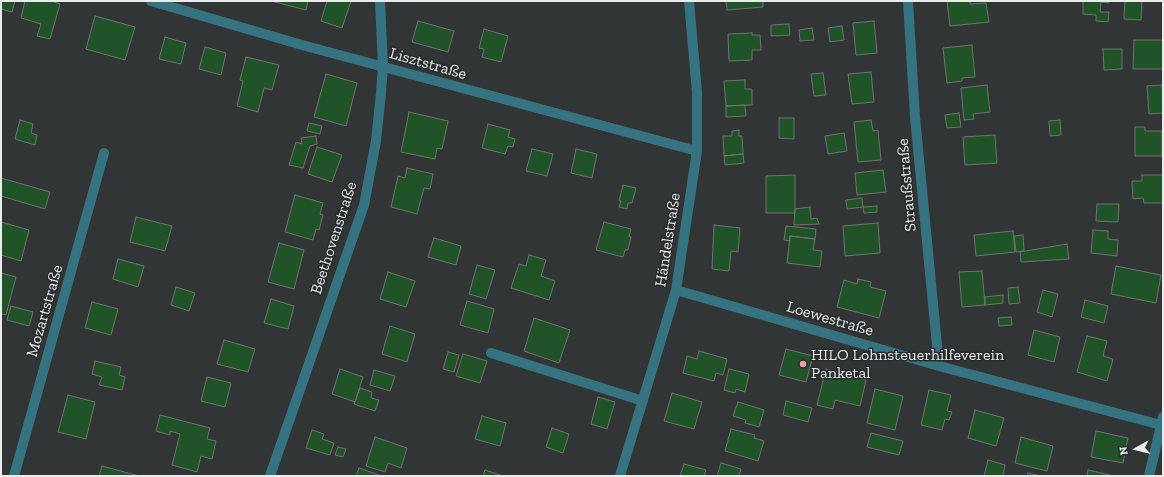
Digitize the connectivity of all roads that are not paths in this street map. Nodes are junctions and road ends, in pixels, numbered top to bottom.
1 (151, 1) edge
2 (380, 1) edge
3 (689, 1) edge
4 (908, 1) edge
5 (382, 66) junction
6 (697, 151) junction
7 (104, 153) dead end
8 (676, 290) junction
9 (491, 353) dead end
10 (939, 366) junction
11 (643, 401) junction
12 (1162, 421) edge
13 (14, 476) edge
14 (270, 476) edge
15 (620, 476) edge
16 (1149, 476) edge

1 - 5 street, Lisztstraße
2 - 5 street, Beethovenstraße
3 - 6 street, Händelstraße
4 - 10 street, Straußstraße
5 - 6 street, Lisztstraße
5 - 14 street, Beethovenstraße
6 - 8 street, Händelstraße
7 - 13 street, Mozartstraße
8 - 10 street, Loewestraße
8 - 11 street, Händelstraße
9 - 11 street
10 - 12 street, Loewestraße
11 - 15 street, Händelstraße
12 - 16 street

